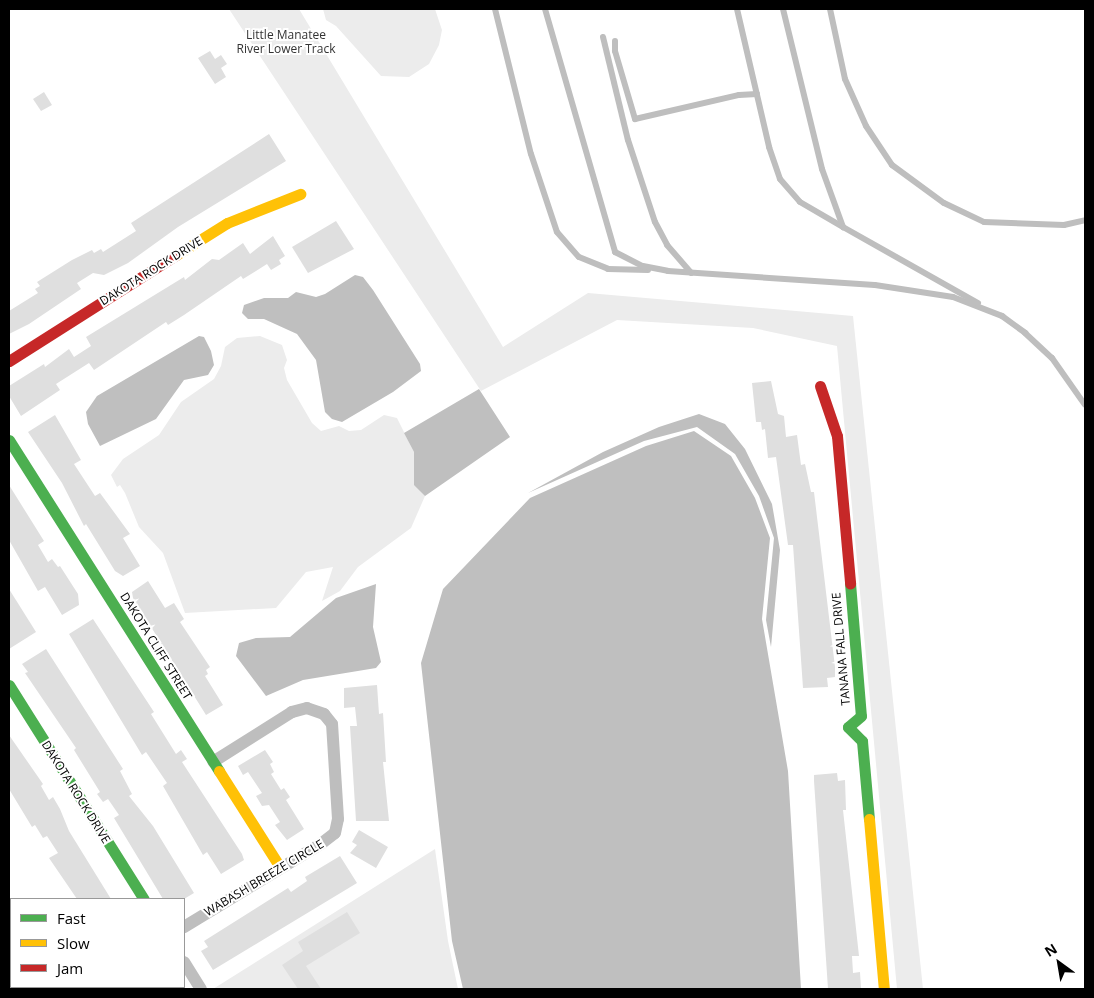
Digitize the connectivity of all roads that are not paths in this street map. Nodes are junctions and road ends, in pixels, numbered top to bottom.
1 (496, 9) edge
2 (545, 9) edge
3 (737, 9) edge
4 (783, 9) edge
5 (830, 9) edge
6 (603, 37) dead end
7 (615, 41) dead end
8 (757, 94) junction
9 (300, 194) dead end
10 (1085, 220) edge
11 (843, 227) junction
12 (668, 271) junction
13 (691, 273) junction
14 (1002, 316) junction
15 (9, 361) edge
16 (820, 386) dead end
17 (1085, 406) edge
18 (9, 440) edge
19 (9, 685) edge
20 (213, 762) junction
21 (280, 867) junction
22 (143, 898) edge
23 (185, 926) edge
24 (185, 964) edge
25 (201, 989) edge
26 (884, 989) edge

1 - 12 lane
2 - 12 lane
3 - 8 lane
4 - 11 lane
5 - 10 lane
6 - 13 lane
7 - 8 lane
8 - 11 lane
9 - 15 street, DAKOTA ROCK DRIVE
11 - 14 lane
12 - 13 lane
13 - 14 lane
14 - 17 lane
16 - 26 street, TANANA FALL DRIVE
18 - 20 street, DAKOTA CLIFF STREET
19 - 22 street, DAKOTA ROCK DRIVE
20 - 21 street, DAKOTA CLIFF STREET
20 - 21 street, WABASH BREEZE CIRCLE
21 - 23 street, WABASH BREEZE CIRCLE
24 - 25 street

